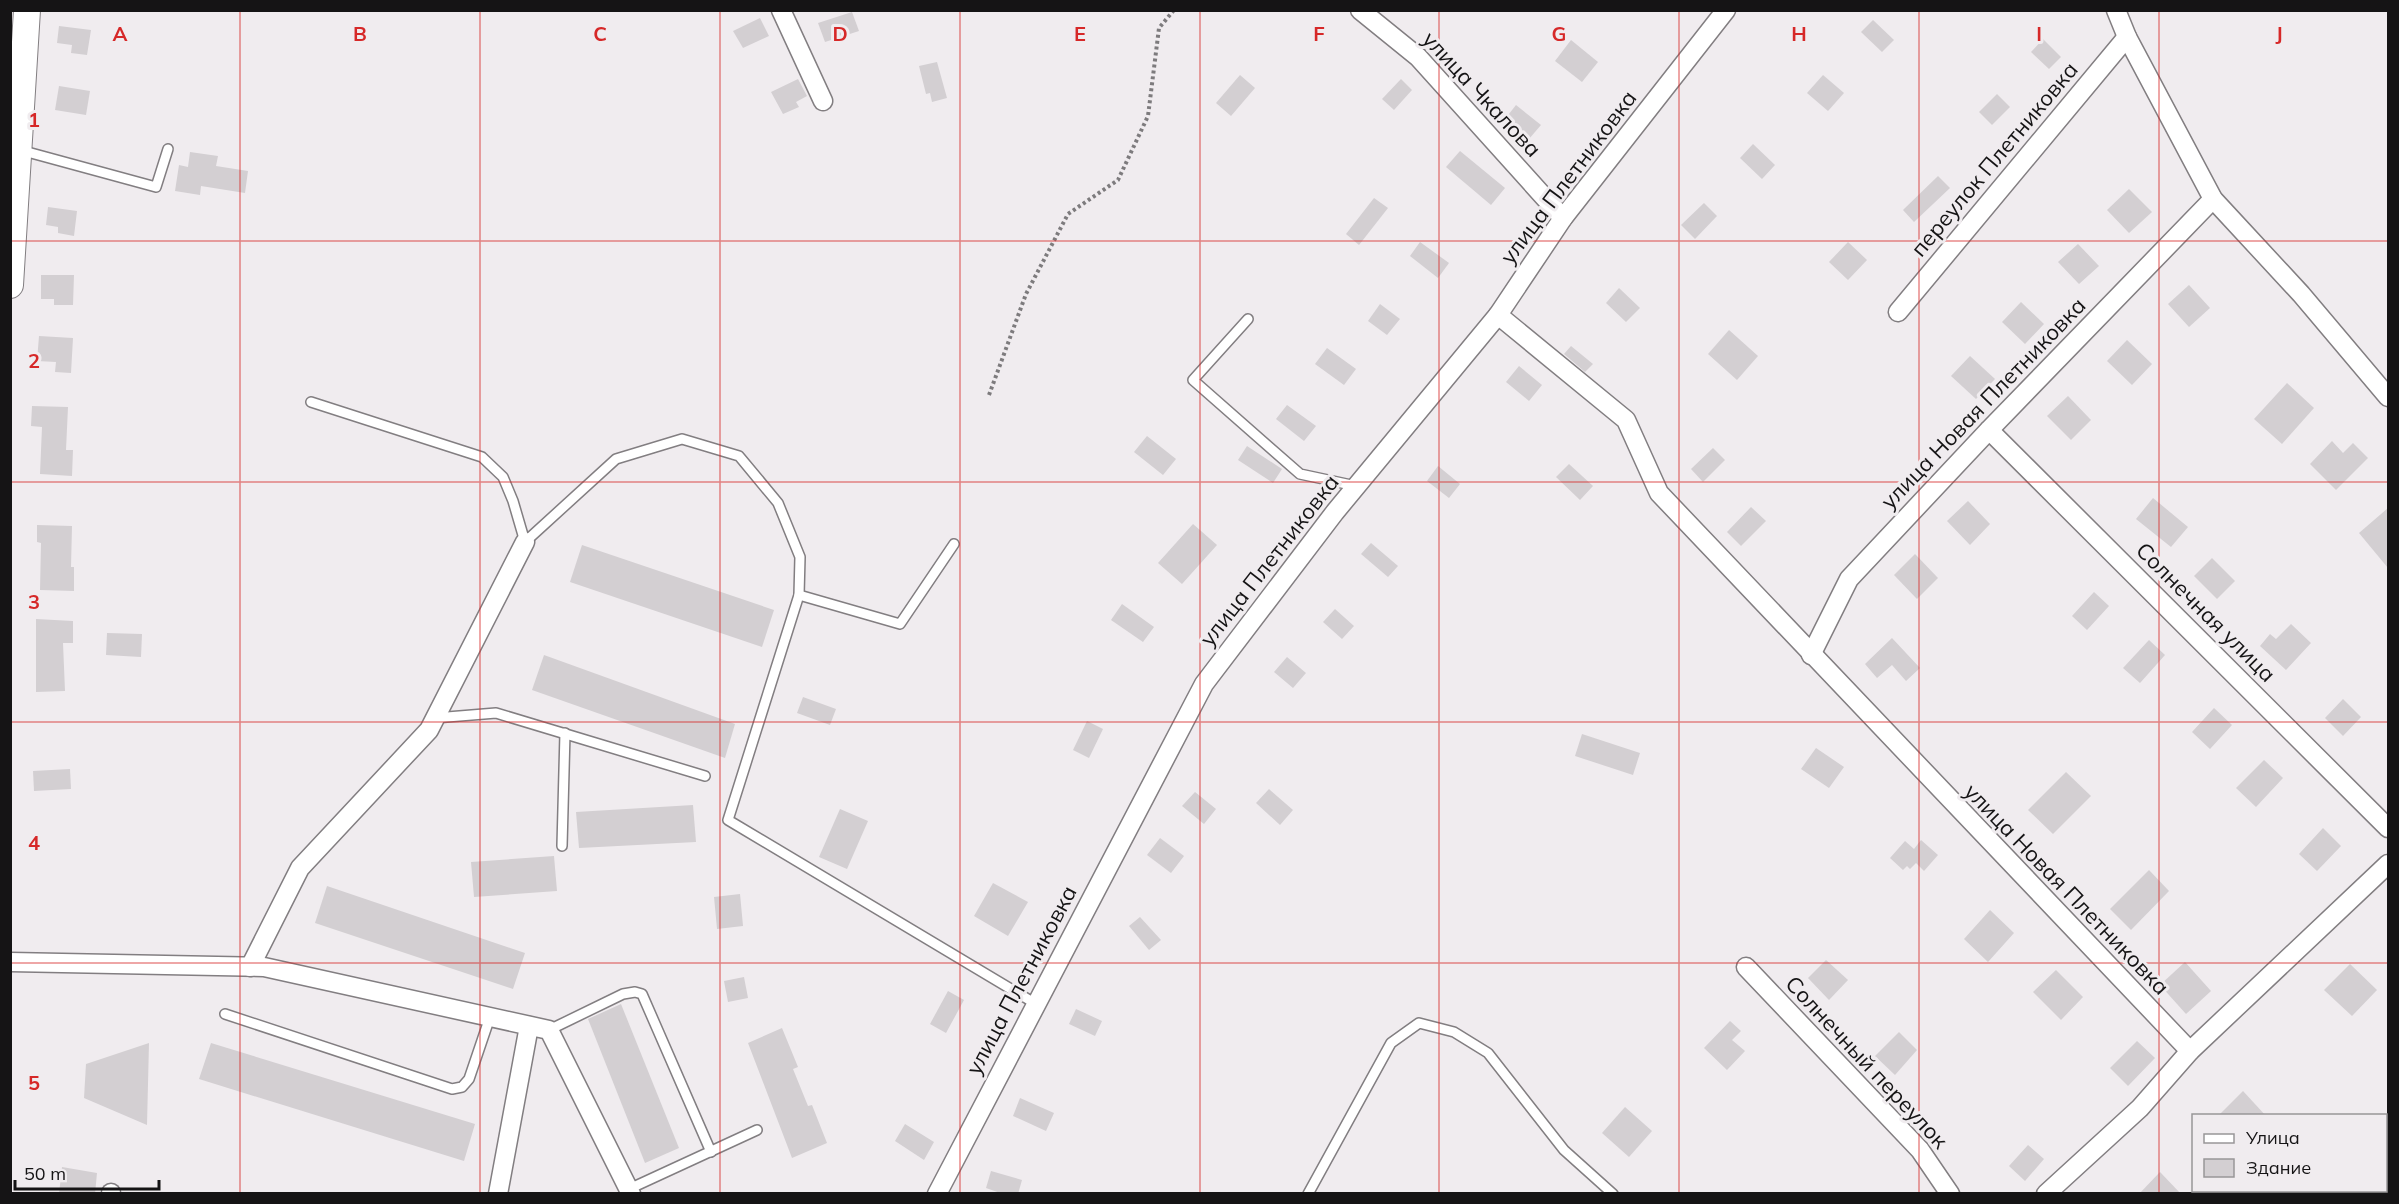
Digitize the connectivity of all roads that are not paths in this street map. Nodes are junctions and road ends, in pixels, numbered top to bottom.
1 (27, 10) edge
2 (781, 10) edge
3 (1360, 10) edge
4 (1726, 10) edge
5 (2116, 10) edge
6 (2127, 37) junction
7 (823, 101) dead end
8 (17, 149) junction
9 (168, 149) dead end
10 (2213, 199) junction
11 (1563, 218) junction
12 (11, 244) edge
13 (10, 285) edge
14 (1898, 312) dead end
15 (1498, 315) junction
16 (1248, 319) dead end
17 (2388, 397) edge
18 (311, 402) dead end
19 (1989, 430) junction
20 (1356, 486) junction
21 (525, 542) junction
22 (954, 544) dead end
23 (799, 596) junction
24 (1810, 655) junction
25 (435, 718) junction
26 (565, 733) junction
27 (705, 776) dead end
28 (2388, 828) edge
29 (562, 846) dead end
30 (2388, 864) edge
31 (10, 962) edge
32 (250, 967) junction
33 (1746, 967) dead end
34 (1036, 1004) junction
35 (225, 1014) dead end
36 (490, 1017) junction
37 (529, 1026) junction
38 (549, 1030) junction
39 (2190, 1051) junction
40 (757, 1130) dead end
41 (711, 1152) junction
42 (630, 1191) edge
43 (498, 1194) edge
44 (937, 1194) edge
45 (1308, 1194) edge
46 (1613, 1194) edge
47 (1950, 1194) edge
48 (2046, 1194) edge

1 - 8 main road
2 - 7 street
3 - 11 street, улица Чкалова
4 - 11 street, улица Плетниковка
5 - 6 street
6 - 10 street
6 - 14 street, переулок Плетниковка
8 - 9 lane
8 - 12 main road
10 - 17 street
10 - 19 street, улица Новая Плетниковка
11 - 15 street, улица Плетниковка
12 - 13 main road
15 - 20 street, улица Плетниковка
15 - 24 street, улица Новая Плетниковка
16 - 20 lane
18 - 21 lane
19 - 24 street, улица Новая Плетниковка
19 - 28 street, Солнечная улица
20 - 34 street, улица Плетниковка
21 - 23 lane
21 - 25 street
22 - 23 lane
23 - 34 lane
24 - 39 street, улица Новая Плетниковка
25 - 26 lane
25 - 32 street
26 - 27 lane
26 - 29 lane
30 - 39 street
31 - 32 street
32 - 36 street
33 - 47 street, Солнечный переулок
34 - 44 street, улица Плетниковка
35 - 36 lane
36 - 37 street
37 - 38 street
37 - 43 street
38 - 41 lane
38 - 42 street
39 - 48 street
40 - 41 lane
41 - 42 lane
45 - 46 lane

